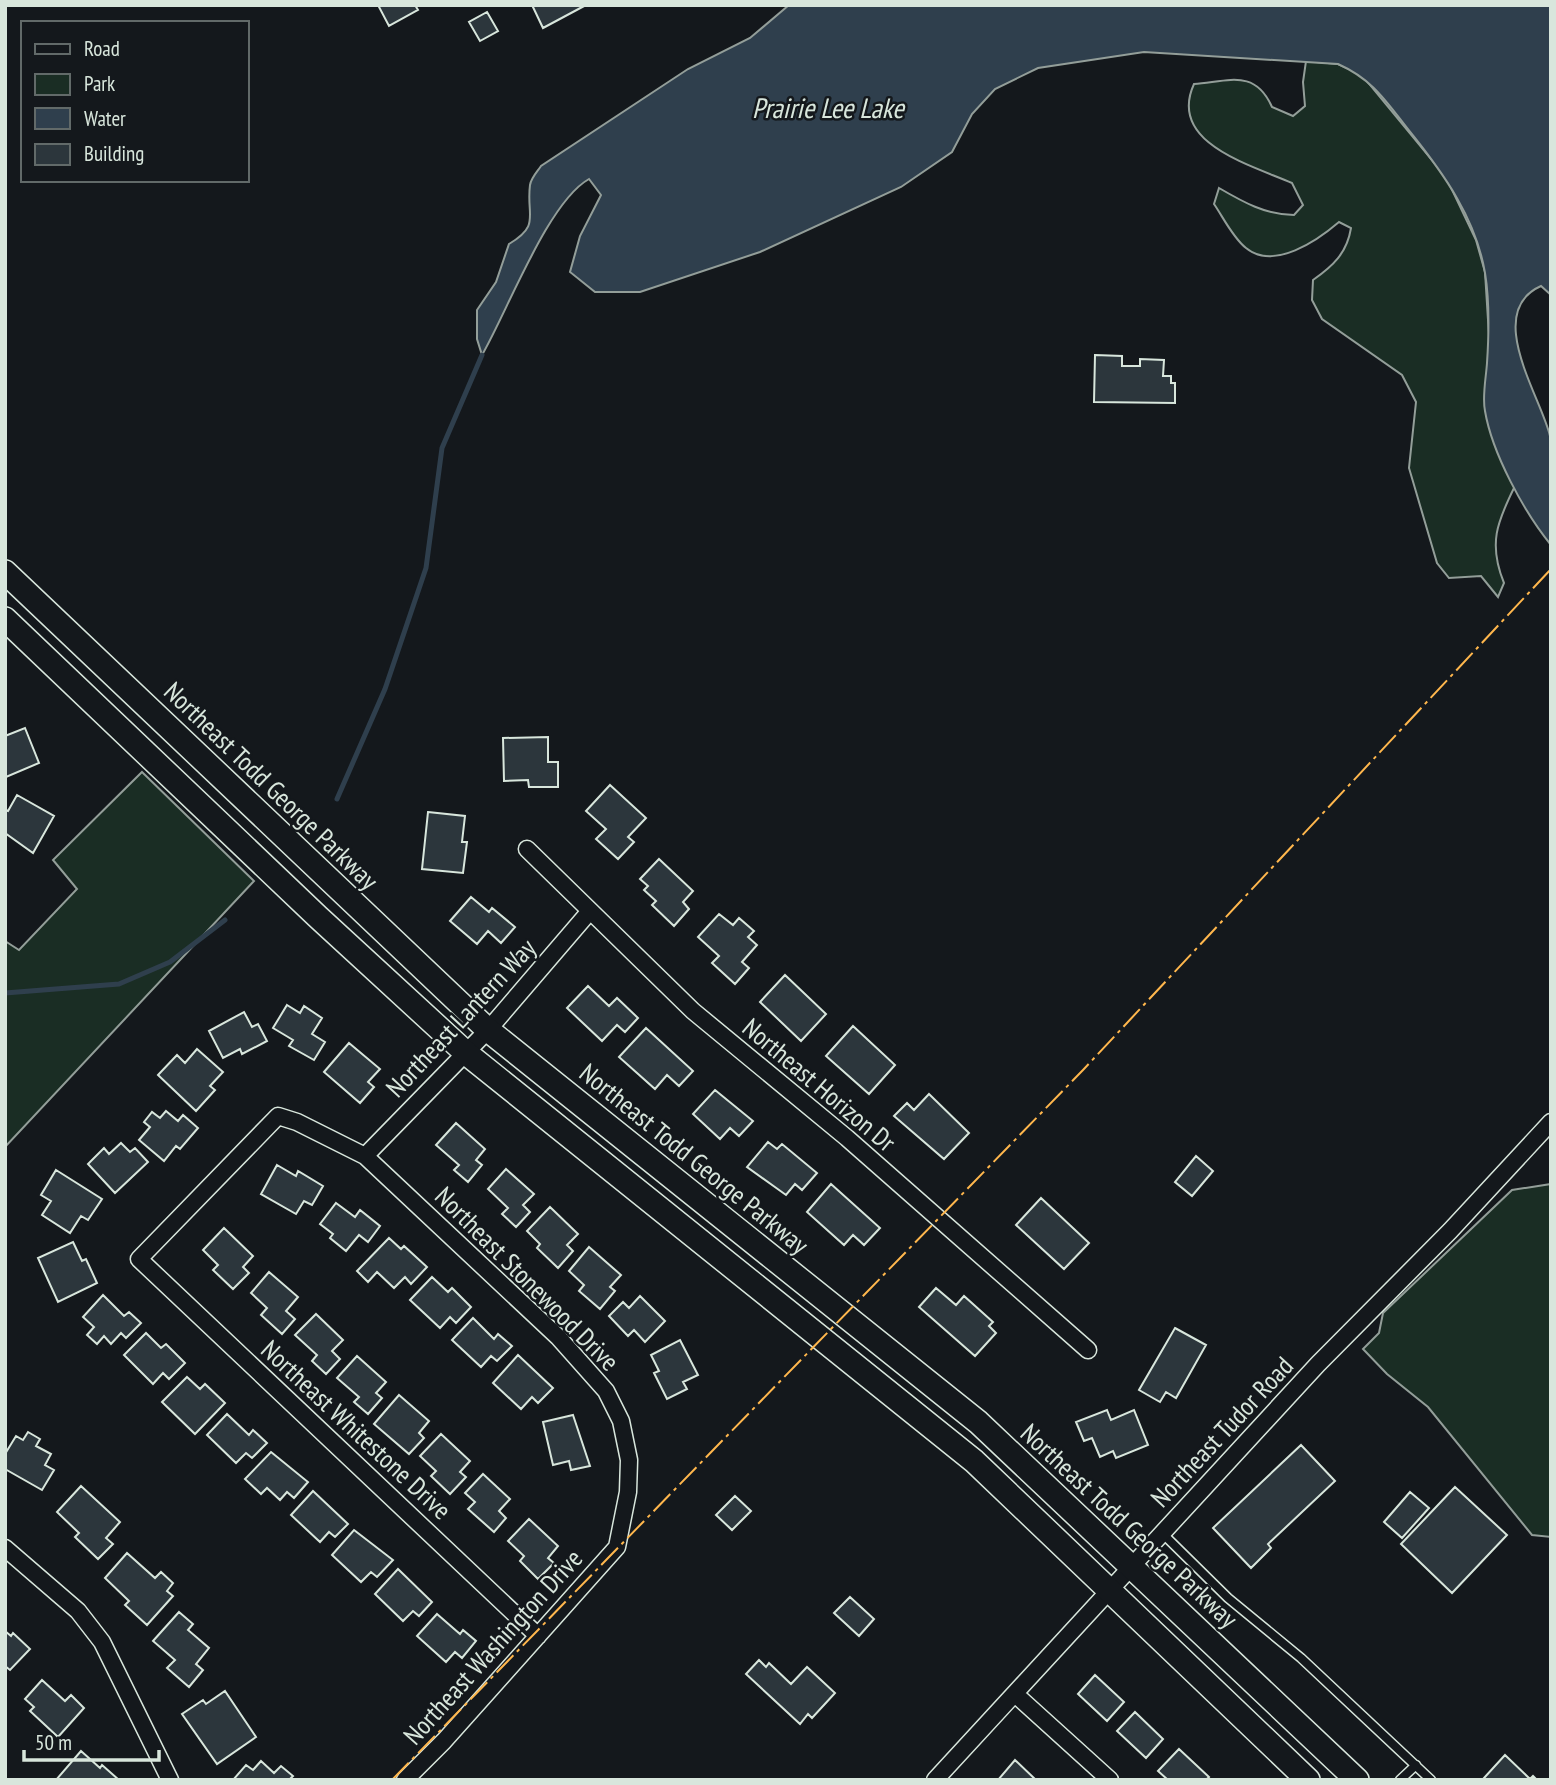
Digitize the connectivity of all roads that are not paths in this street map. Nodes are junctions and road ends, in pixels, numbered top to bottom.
1 (5, 572) edge
2 (5, 619) edge
3 (527, 849) dead end
4 (590, 911) junction
5 (488, 1030) junction
6 (466, 1053) junction
7 (1551, 1122) edge
8 (365, 1156) junction
9 (139, 1259) joint
10 (1088, 1350) dead end
11 (1162, 1533) junction
12 (617, 1547) joint
13 (5, 1548) edge
14 (1130, 1567) junction
15 (1110, 1590) junction
16 (538, 1636) junction
17 (1015, 1694) junction
18 (1416, 1765) junction
19 (170, 1780) edge
20 (405, 1780) edge
21 (935, 1780) edge
22 (1110, 1780) edge
23 (1308, 1780) edge
24 (1357, 1780) edge
25 (1400, 1780) edge
26 (1432, 1780) edge

1 - 5 main road, Northeast Todd George Parkway
2 - 6 main road
3 - 4 street, Northeast Horizon Dr
4 - 5 street, Northeast Lantern Way
4 - 10 street, Northeast Horizon Dr
5 - 6 street, Northeast Lantern Way
5 - 14 main road, Northeast Todd George Parkway
6 - 8 street, Northeast Lantern Way
6 - 15 main road
7 - 11 street, Northeast Tudor Road
8 - 9 street, Northeast Stonewood Drive
8 - 12 street, Northeast Stonewood Drive
9 - 16 street, Northeast Whitestone Drive
11 - 14 street, Northeast Tudor Road
11 - 18 lane
12 - 16 street, Northeast Washington Drive
13 - 19 street
14 - 15 street, Northeast Tudor Road
14 - 24 main road, Northeast Todd George Parkway
15 - 17 street, Northeast Tudor Road
15 - 23 main road
16 - 20 street, Northeast Washington Drive
17 - 21 street, Northeast Tudor Road
17 - 22 street
18 - 25 lane
18 - 26 lane

